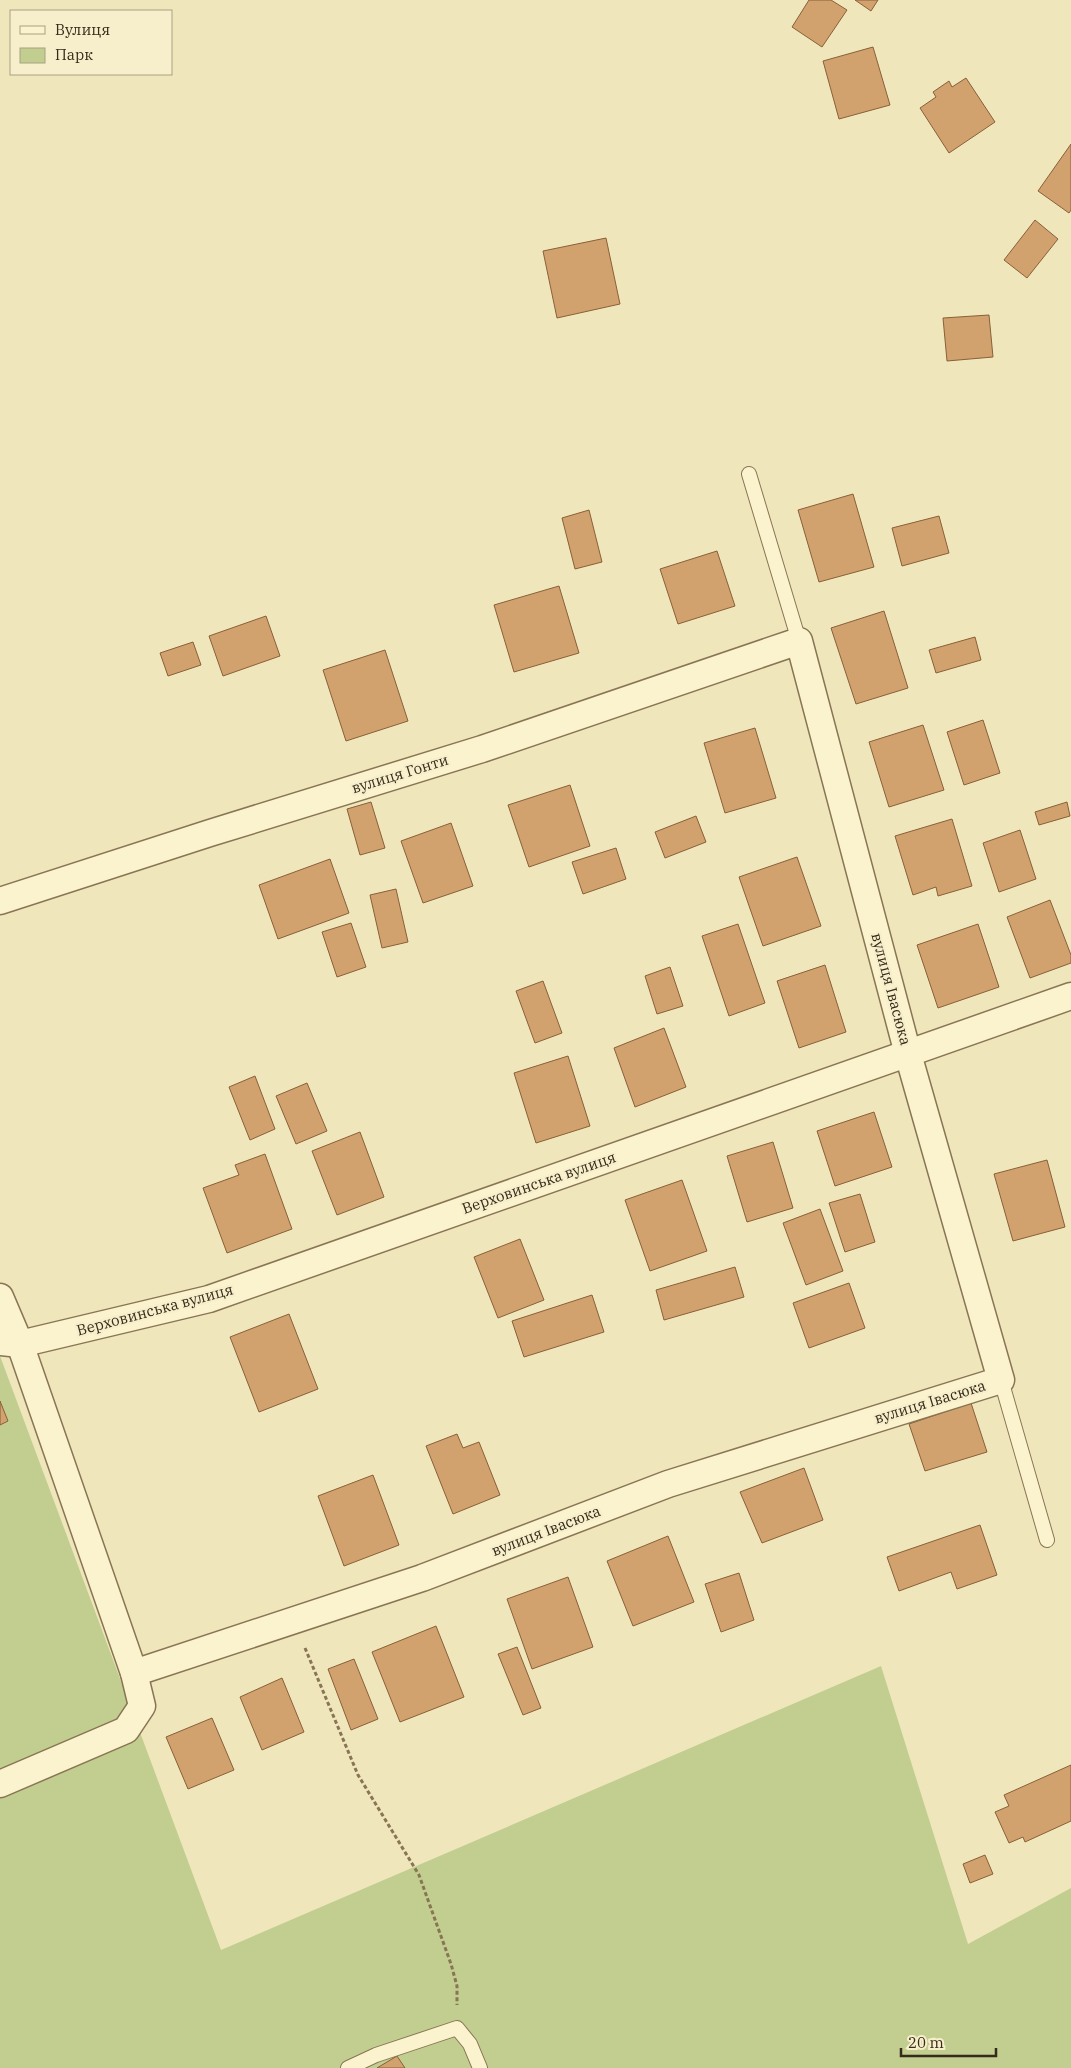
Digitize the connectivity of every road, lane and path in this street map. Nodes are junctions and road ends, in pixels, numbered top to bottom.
1 (749, 474) dead end
2 (798, 640) junction
3 (0, 901) edge
4 (1071, 996) edge
5 (908, 1054) junction
6 (0, 1297) edge
7 (10, 1343) edge
8 (1001, 1380) junction
9 (1047, 1540) dead end
10 (294, 1621) junction
11 (134, 1673) junction
12 (0, 1784) edge
13 (457, 2028) junction
14 (348, 2068) edge
15 (480, 2068) edge

1 - 2 lane
2 - 3 street, вулиця Гонти
2 - 5 street, вулиця Івасюка
4 - 5 street, Верховинська вулиця
5 - 7 street, Верховинська вулиця
5 - 8 street, вулиця Івасюка
6 - 7 street
7 - 11 street
8 - 9 lane
8 - 10 street, вулиця Івасюка
10 - 11 street, вулиця Івасюка
10 - 13 path
11 - 12 street
13 - 14 lane
13 - 15 lane

